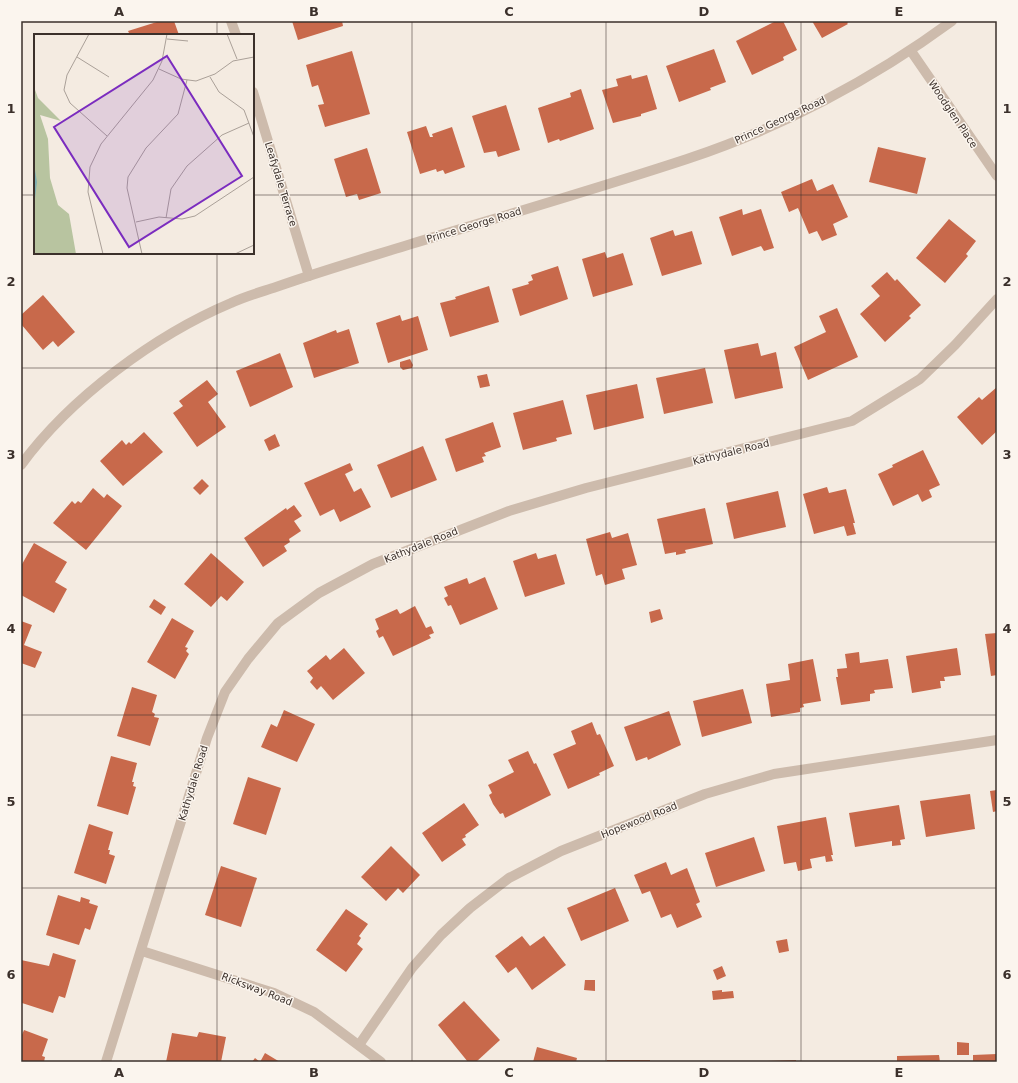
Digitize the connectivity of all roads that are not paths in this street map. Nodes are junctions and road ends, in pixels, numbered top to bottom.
1 (231, 21) edge
2 (952, 21) edge
3 (236, 34) edge
4 (911, 51) junction
5 (254, 95) edge
6 (997, 176) edge
7 (309, 276) junction
8 (997, 299) edge
9 (21, 465) edge
10 (997, 740) edge
11 (142, 951) junction
12 (359, 1045) junction
13 (106, 1062) edge
14 (381, 1062) edge

1 - 3 street
2 - 4 street, Prince George Road
4 - 6 street, Woodglen Place
4 - 7 street, Prince George Road
5 - 7 street, Leafydale Terrace
7 - 9 street, Prince George Road
8 - 11 street, Kathydale Road
10 - 12 street, Hopewood Road
11 - 12 street, Ricksway Road
11 - 13 street, Kathydale Road
12 - 14 street, Ricksway Road

